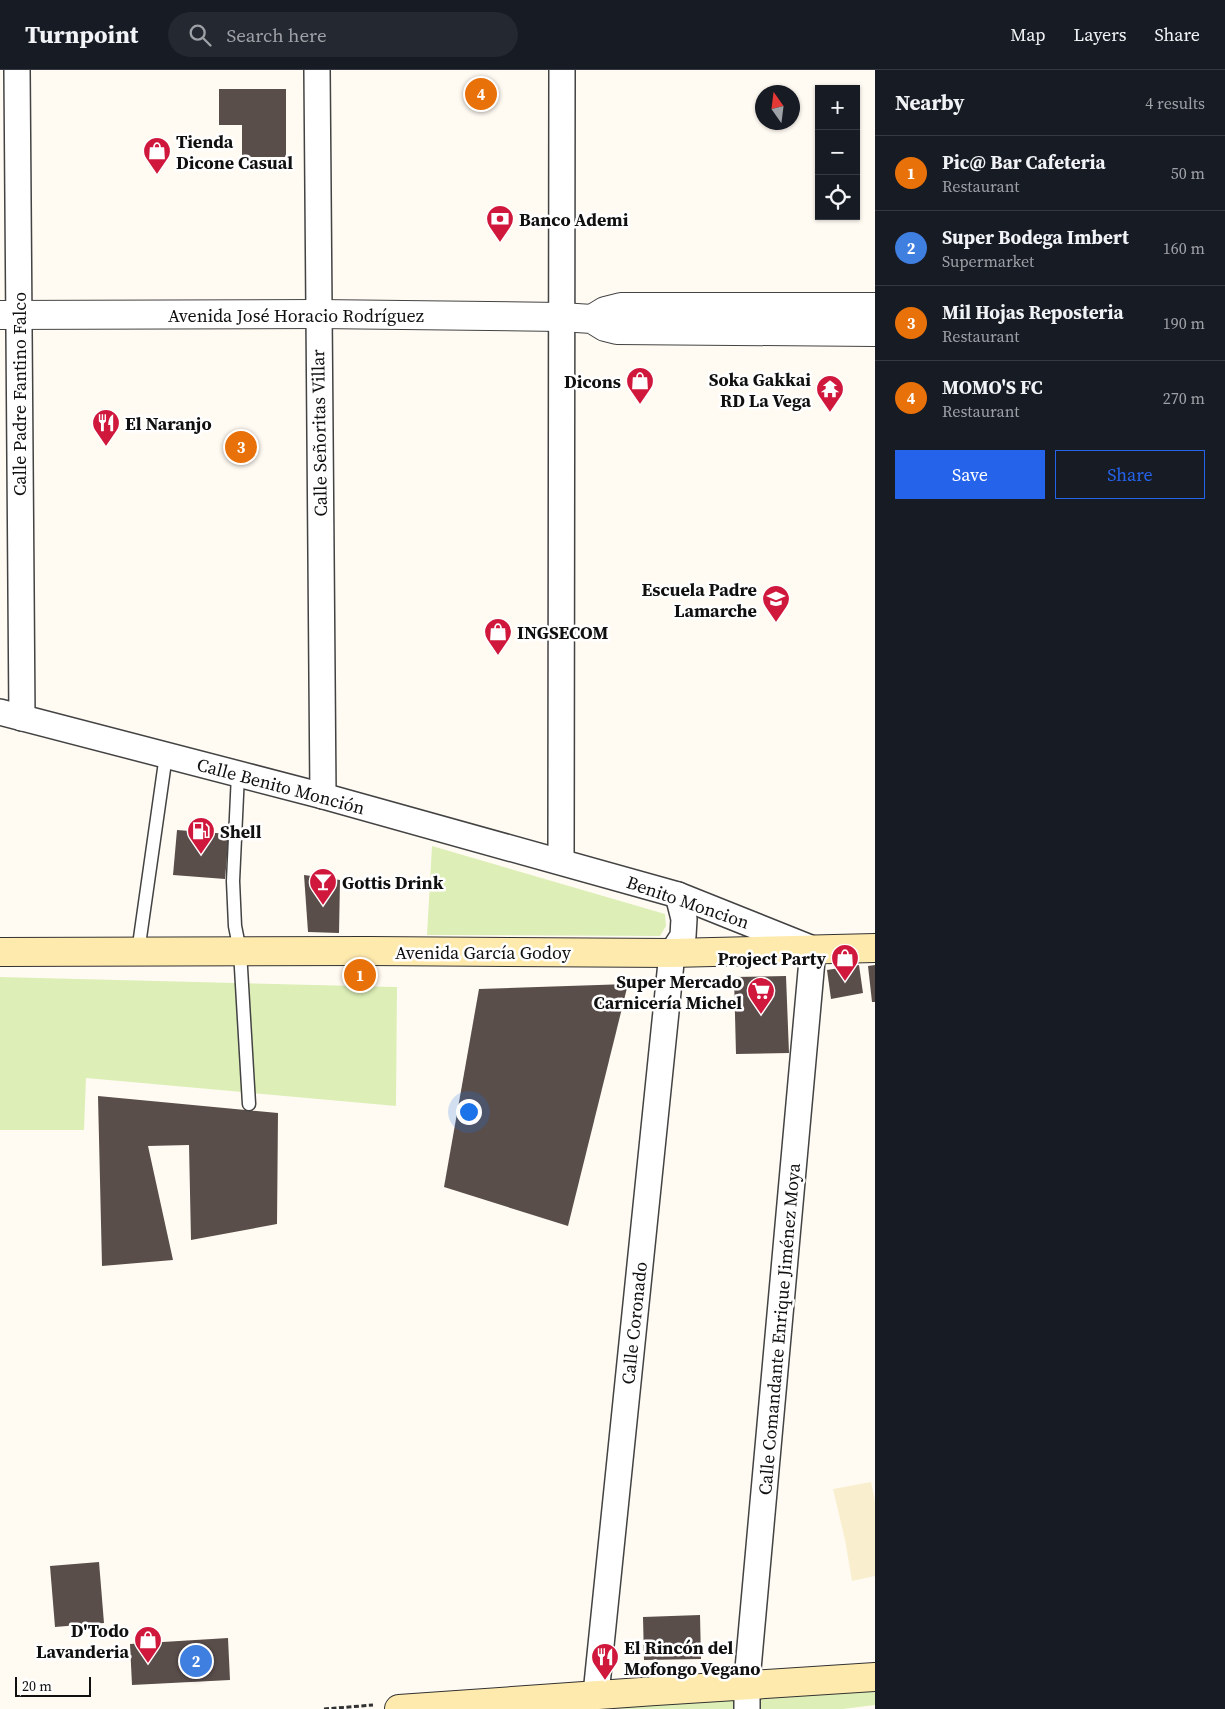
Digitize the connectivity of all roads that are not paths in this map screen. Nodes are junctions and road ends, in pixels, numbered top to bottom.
1 (17, 70) edge
2 (316, 70) edge
3 (562, 70) edge
4 (875, 308) edge
5 (318, 314) junction
6 (9, 315) edge
7 (561, 317) junction
8 (592, 319) junction
9 (875, 332) edge
10 (11, 715) edge
11 (166, 755) junction
12 (238, 774) junction
13 (323, 796) junction
14 (561, 861) junction
15 (678, 895) junction
16 (875, 948) edge
17 (814, 950) junction
18 (0, 952) edge
19 (138, 952) junction
20 (240, 952) junction
21 (672, 953) junction
22 (249, 1104) dead end
23 (875, 1677) edge
24 (596, 1694) junction
25 (747, 1698) edge
26 (399, 1709) edge

1 - 6 street, Calle Padre Fantino Falco
2 - 5 street, Calle Señoritas Villar
3 - 7 street
4 - 8 street, Avenida José Horacio Rodríguez
5 - 6 street, Avenida José Horacio Rodríguez
5 - 7 street, Avenida José Horacio Rodríguez
5 - 13 street, Calle Señoritas Villar
6 - 10 street, Calle Padre Fantino Falco
7 - 8 street, Avenida José Horacio Rodríguez
7 - 14 street
8 - 9 street, Avenida José Horacio Rodríguez
10 - 11 street, Calle Benito Monción
11 - 12 street, Calle Benito Monción
11 - 19 lane
12 - 13 street, Calle Benito Monción
12 - 20 lane
13 - 14 street, Calle Benito Monción
14 - 15 street, Benito Moncion
15 - 17 street, Benito Moncion
15 - 21 street
16 - 17 main road, Avenida García Godoy
17 - 21 main road, Avenida García Godoy
17 - 25 street, Calle Comandante Enrique Jiménez Moya
18 - 19 main road, Avenida García Godoy
19 - 20 main road, Avenida García Godoy
20 - 21 main road, Avenida García Godoy
20 - 22 lane
21 - 24 street, Calle Coronado
23 - 25 main road
24 - 25 main road
24 - 26 main road

